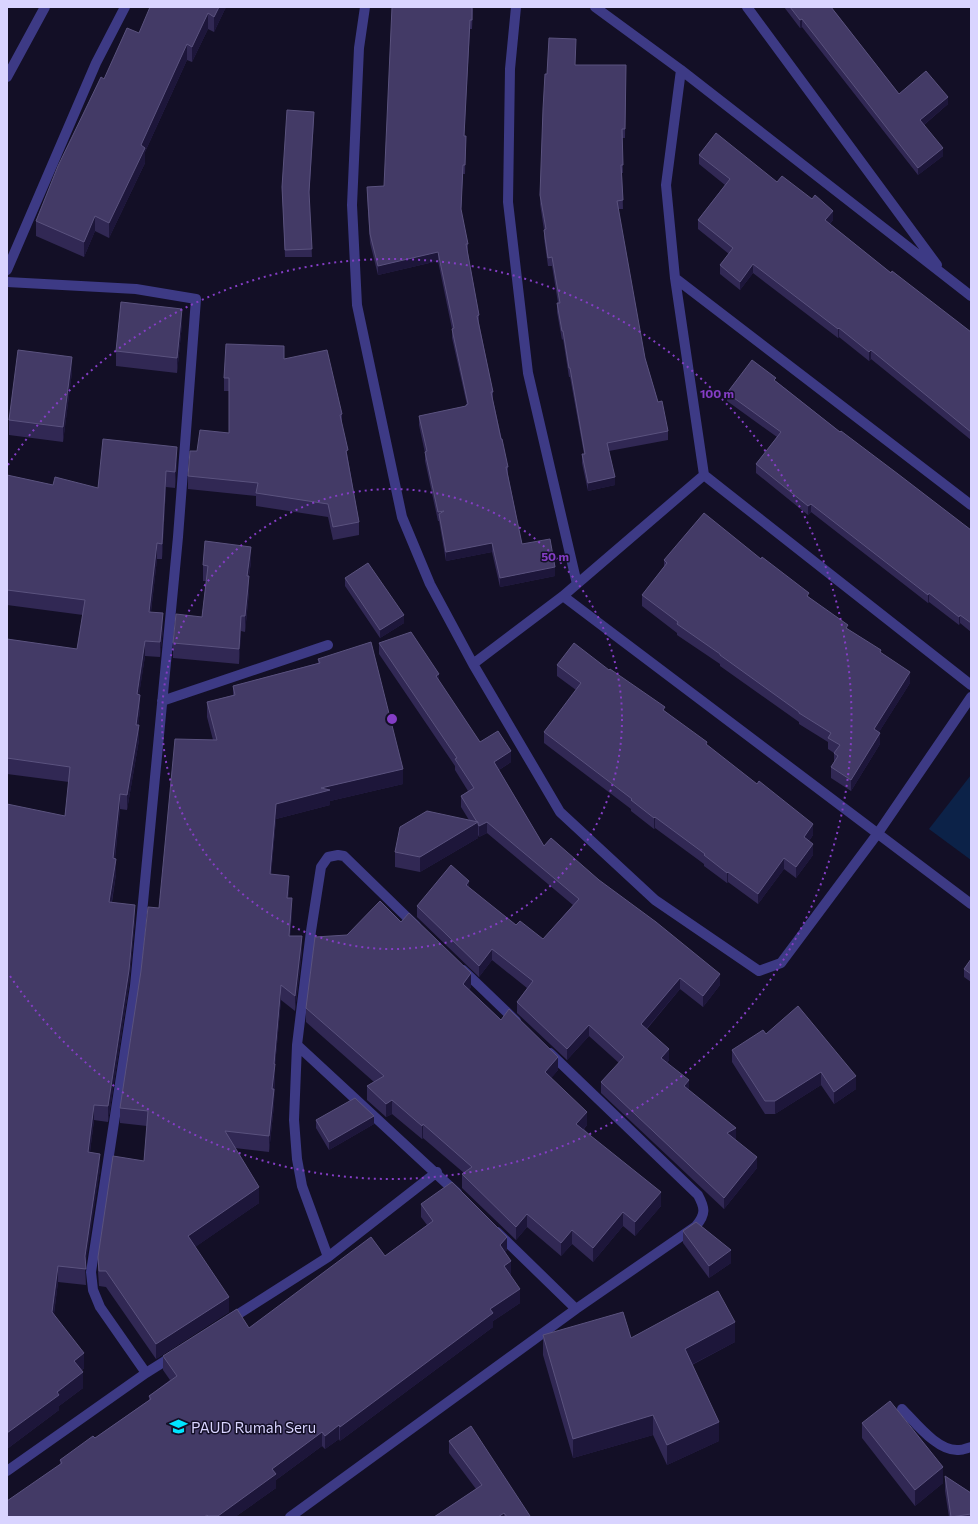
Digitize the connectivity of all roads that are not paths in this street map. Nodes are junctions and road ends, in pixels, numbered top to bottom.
1 (45, 7) edge
2 (125, 7) edge
3 (366, 7) edge
4 (516, 7) edge
5 (595, 7) edge
6 (747, 7) edge
7 (681, 70) junction
8 (7, 77) edge
9 (7, 270) edge
10 (944, 275) junction
11 (675, 278) junction
12 (7, 282) edge
13 (971, 296) edge
14 (704, 475) junction
15 (971, 505) edge
16 (577, 584) junction
17 (562, 596) junction
18 (328, 645) dead end
19 (473, 664) junction
20 (971, 685) edge
21 (971, 697) edge
22 (162, 701) junction
23 (878, 833) junction
24 (971, 904) edge
25 (424, 933) edge
26 (458, 966) edge
27 (521, 1026) edge
28 (297, 1045) junction
29 (544, 1048) edge
30 (437, 1172) junction
31 (465, 1200) edge
32 (492, 1227) edge
33 (328, 1257) junction
34 (576, 1309) junction
35 (220, 1326) edge
36 (180, 1352) edge
37 (146, 1373) junction
38 (902, 1409) dead end
39 (971, 1447) edge
40 (7, 1471) edge
41 (290, 1517) edge

1 - 8 street
2 - 9 street
3 - 19 street
4 - 16 street
5 - 7 street
6 - 10 street
7 - 10 street
7 - 11 street
10 - 13 street
11 - 14 street
11 - 15 street
12 - 22 street
14 - 16 street
14 - 20 street
16 - 17 street
17 - 19 street
17 - 23 street
18 - 22 street
19 - 23 street
21 - 23 street
22 - 37 street
23 - 24 street
25 - 28 street
26 - 27 street
28 - 30 street
28 - 33 street
29 - 34 street
30 - 31 street
30 - 33 street
32 - 34 street
33 - 35 street
34 - 41 street
36 - 37 street
37 - 40 street
38 - 39 street

